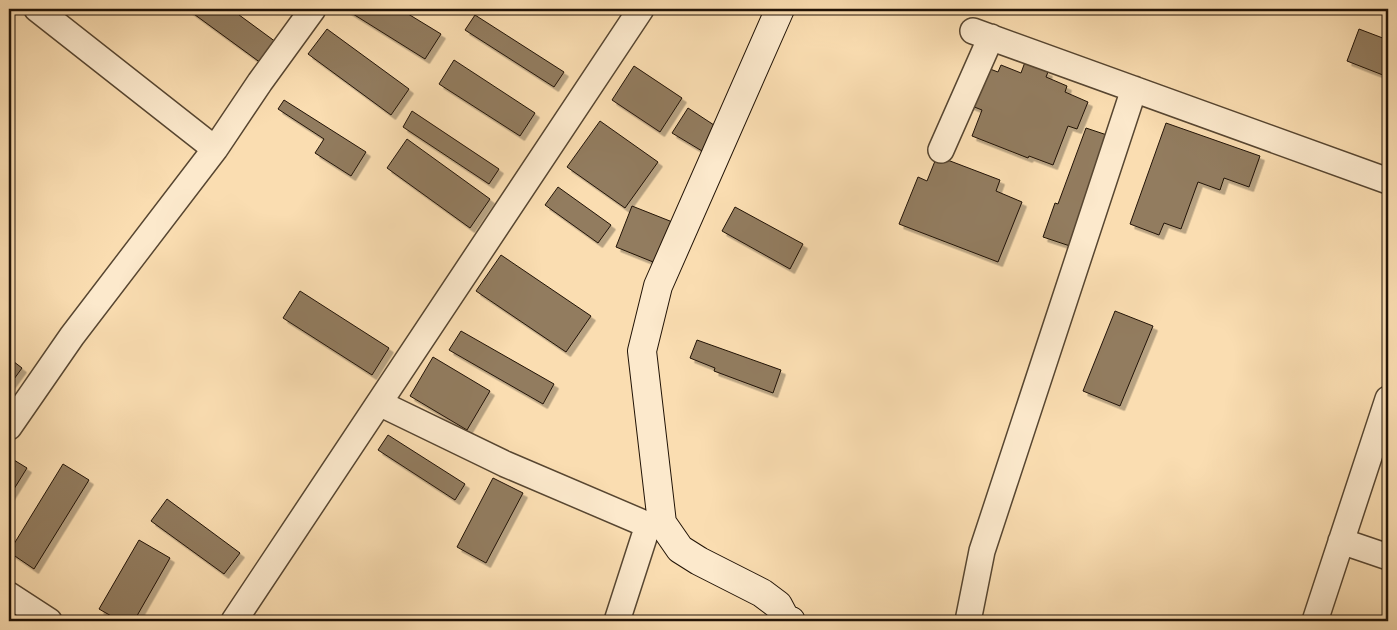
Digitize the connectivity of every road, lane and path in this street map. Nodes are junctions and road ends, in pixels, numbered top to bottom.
1 (38, 9) edge
2 (314, 9) edge
3 (642, 9) edge
4 (780, 9) edge
5 (1134, 89) junction
6 (215, 149) junction
7 (941, 150) dead end
8 (1388, 181) edge
9 (1388, 399) edge
10 (380, 403) junction
11 (9, 427) edge
12 (655, 524) junction
13 (1341, 541) junction
14 (1388, 557) edge
15 (9, 596) edge
16 (49, 621) edge
17 (234, 621) edge
18 (617, 621) edge
19 (787, 621) edge
20 (968, 621) edge
21 (1315, 621) edge

1 - 6 street
2 - 6 street
3 - 10 street
4 - 12 main road
5 - 7 street
5 - 8 street
5 - 20 street
6 - 11 street
9 - 13 street
10 - 12 street
10 - 17 street
12 - 18 street
12 - 19 main road
13 - 14 street
13 - 21 street
15 - 16 street

